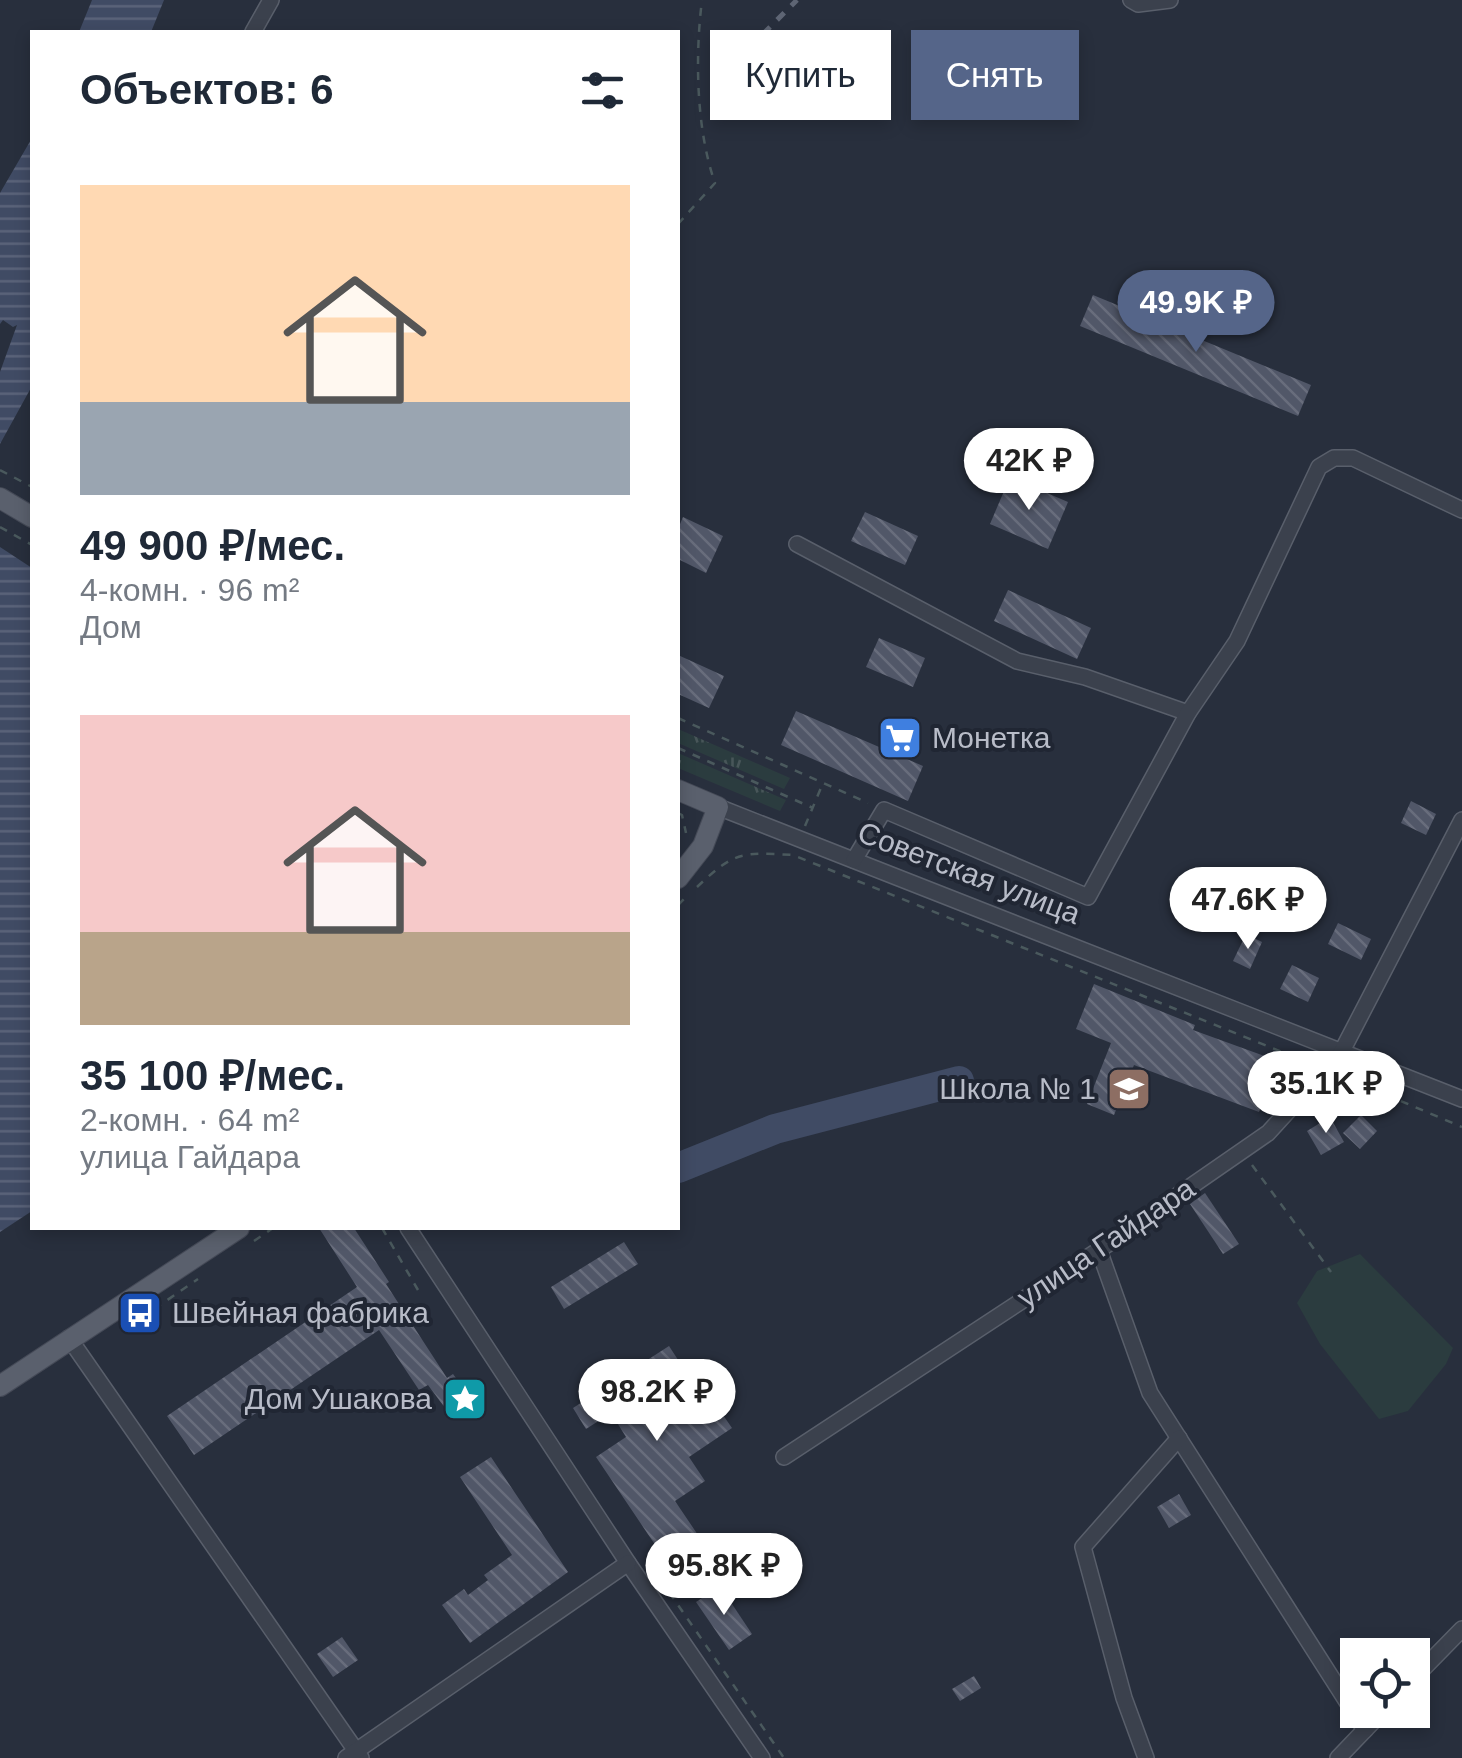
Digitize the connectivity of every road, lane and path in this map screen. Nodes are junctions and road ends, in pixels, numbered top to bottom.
1 (271, 0) edge
2 (702, 0) edge
3 (1131, 0) edge
4 (1170, 0) edge
5 (254, 30) edge
6 (680, 222) edge
7 (0, 470) edge
8 (30, 486) edge
9 (0, 498) edge
10 (1462, 510) edge
11 (30, 516) edge
12 (0, 527) edge
13 (797, 544) dead end
14 (30, 545) edge
15 (1188, 712) junction
16 (680, 719) edge
17 (680, 749) edge
18 (824, 782) junction
19 (680, 791) edge
20 (718, 807) junction
21 (813, 808) junction
22 (884, 810) junction
23 (680, 814) edge
24 (1462, 820) edge
25 (687, 836) dead end
26 (800, 840) junction
27 (854, 860) junction
28 (680, 875) edge
29 (680, 903) edge
30 (1342, 1052) junction
31 (1327, 1070) junction
32 (1462, 1099) edge
33 (1462, 1127) edge
34 (1242, 1151) junction
35 (235, 1230) edge
36 (383, 1230) edge
37 (409, 1230) edge
38 (1099, 1250) junction
39 (1331, 1272) dead end
40 (418, 1290) dead end
41 (69, 1338) junction
42 (0, 1386) edge
43 (1179, 1438) junction
44 (784, 1457) dead end
45 (647, 1561) dead end
46 (628, 1563) junction
47 (1462, 1628) edge
48 (1430, 1661) edge
49 (1365, 1730) joint
50 (354, 1756) edge
51 (762, 1758) edge
52 (784, 1758) edge
53 (1146, 1758) edge
54 (1338, 1758) edge

1 - 5 street
2 - 6 path
3 - 4 street
7 - 8 path
9 - 11 main road
10 - 15 street
12 - 14 path
13 - 15 street
15 - 22 street
16 - 18 path
17 - 21 path
18 - 21 path
18 - 22 path
19 - 20 main road, Советская улица
20 - 26 street, Советская улица
20 - 28 main road
21 - 26 path
22 - 27 street
23 - 25 path
24 - 30 street, улица Гайдара
26 - 27 street, Советская улица
27 - 30 street, Советская улица
29 - 31 path
30 - 31 street, улица Гайдара
30 - 32 street, Советская улица
31 - 33 path
31 - 34 street, улица Гайдара
34 - 38 street, улица Гайдара
34 - 39 path
35 - 41 main road
36 - 40 path
37 - 46 street
38 - 43 street
38 - 44 street, улица Гайдара
41 - 42 main road
41 - 50 street
43 - 49 street
43 - 53 street
45 - 52 path
46 - 50 street
46 - 51 street
47 - 48 street
49 - 54 street

